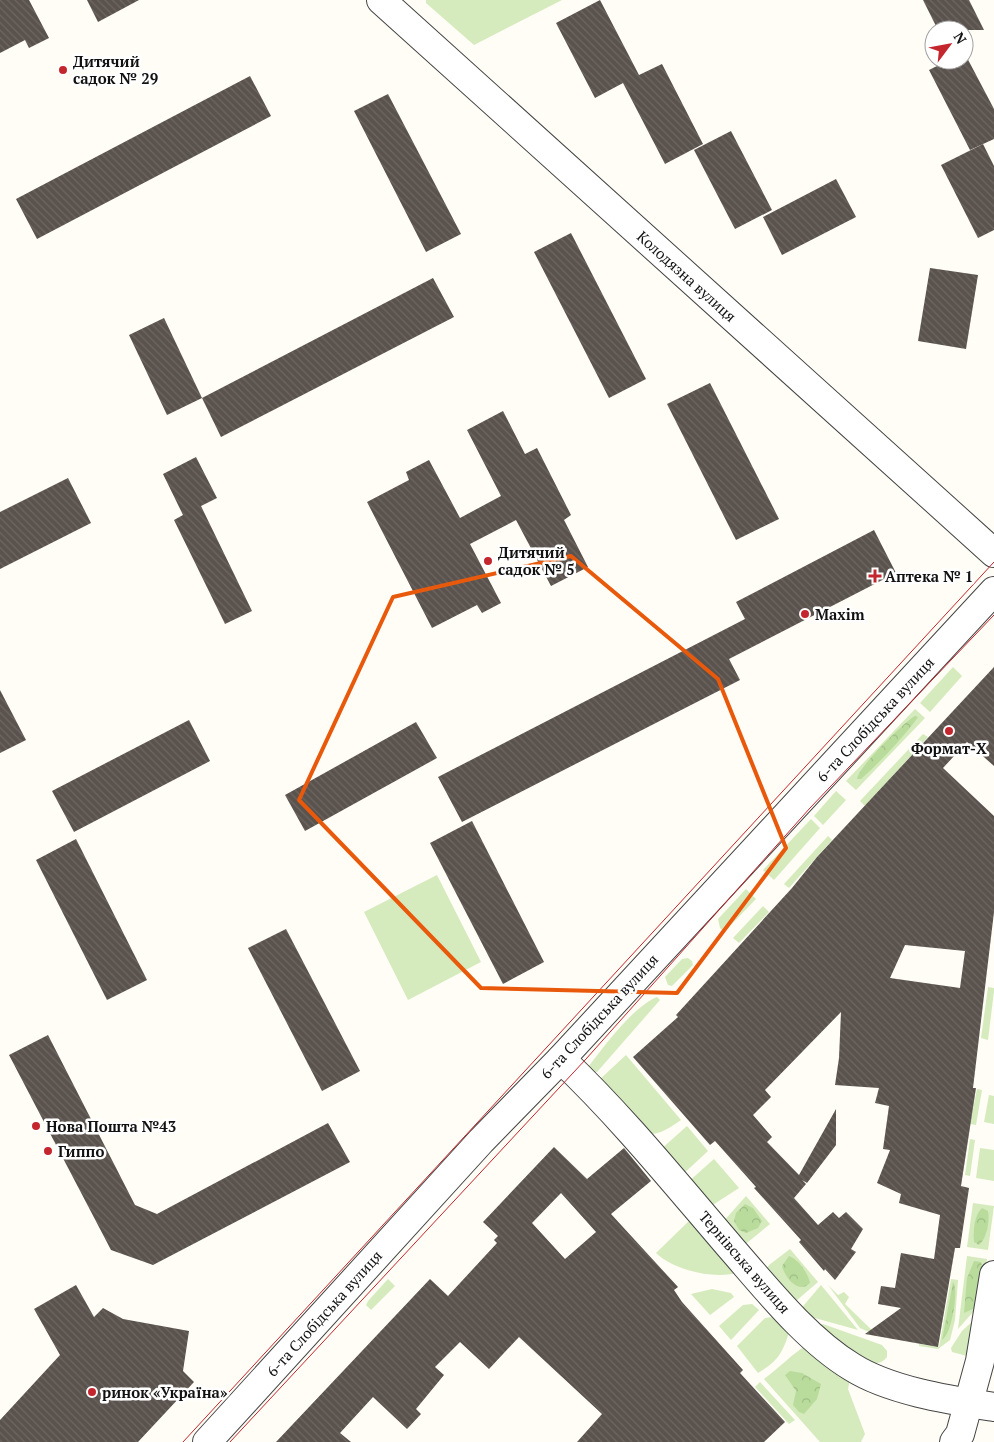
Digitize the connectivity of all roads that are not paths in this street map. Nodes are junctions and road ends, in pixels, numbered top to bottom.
1 (381, 0) edge
2 (994, 553) edge
3 (994, 591) edge
4 (561, 1059) junction
5 (994, 1275) edge
6 (982, 1405) edge
7 (206, 1442) edge
8 (954, 1442) edge

1 - 2 street, Колодязна вулиця
3 - 4 street, 6-та Слобідська вулиця
4 - 6 street, Тернівська вулиця
4 - 7 street, 6-та Слобідська вулиця
5 - 6 street
6 - 8 street

